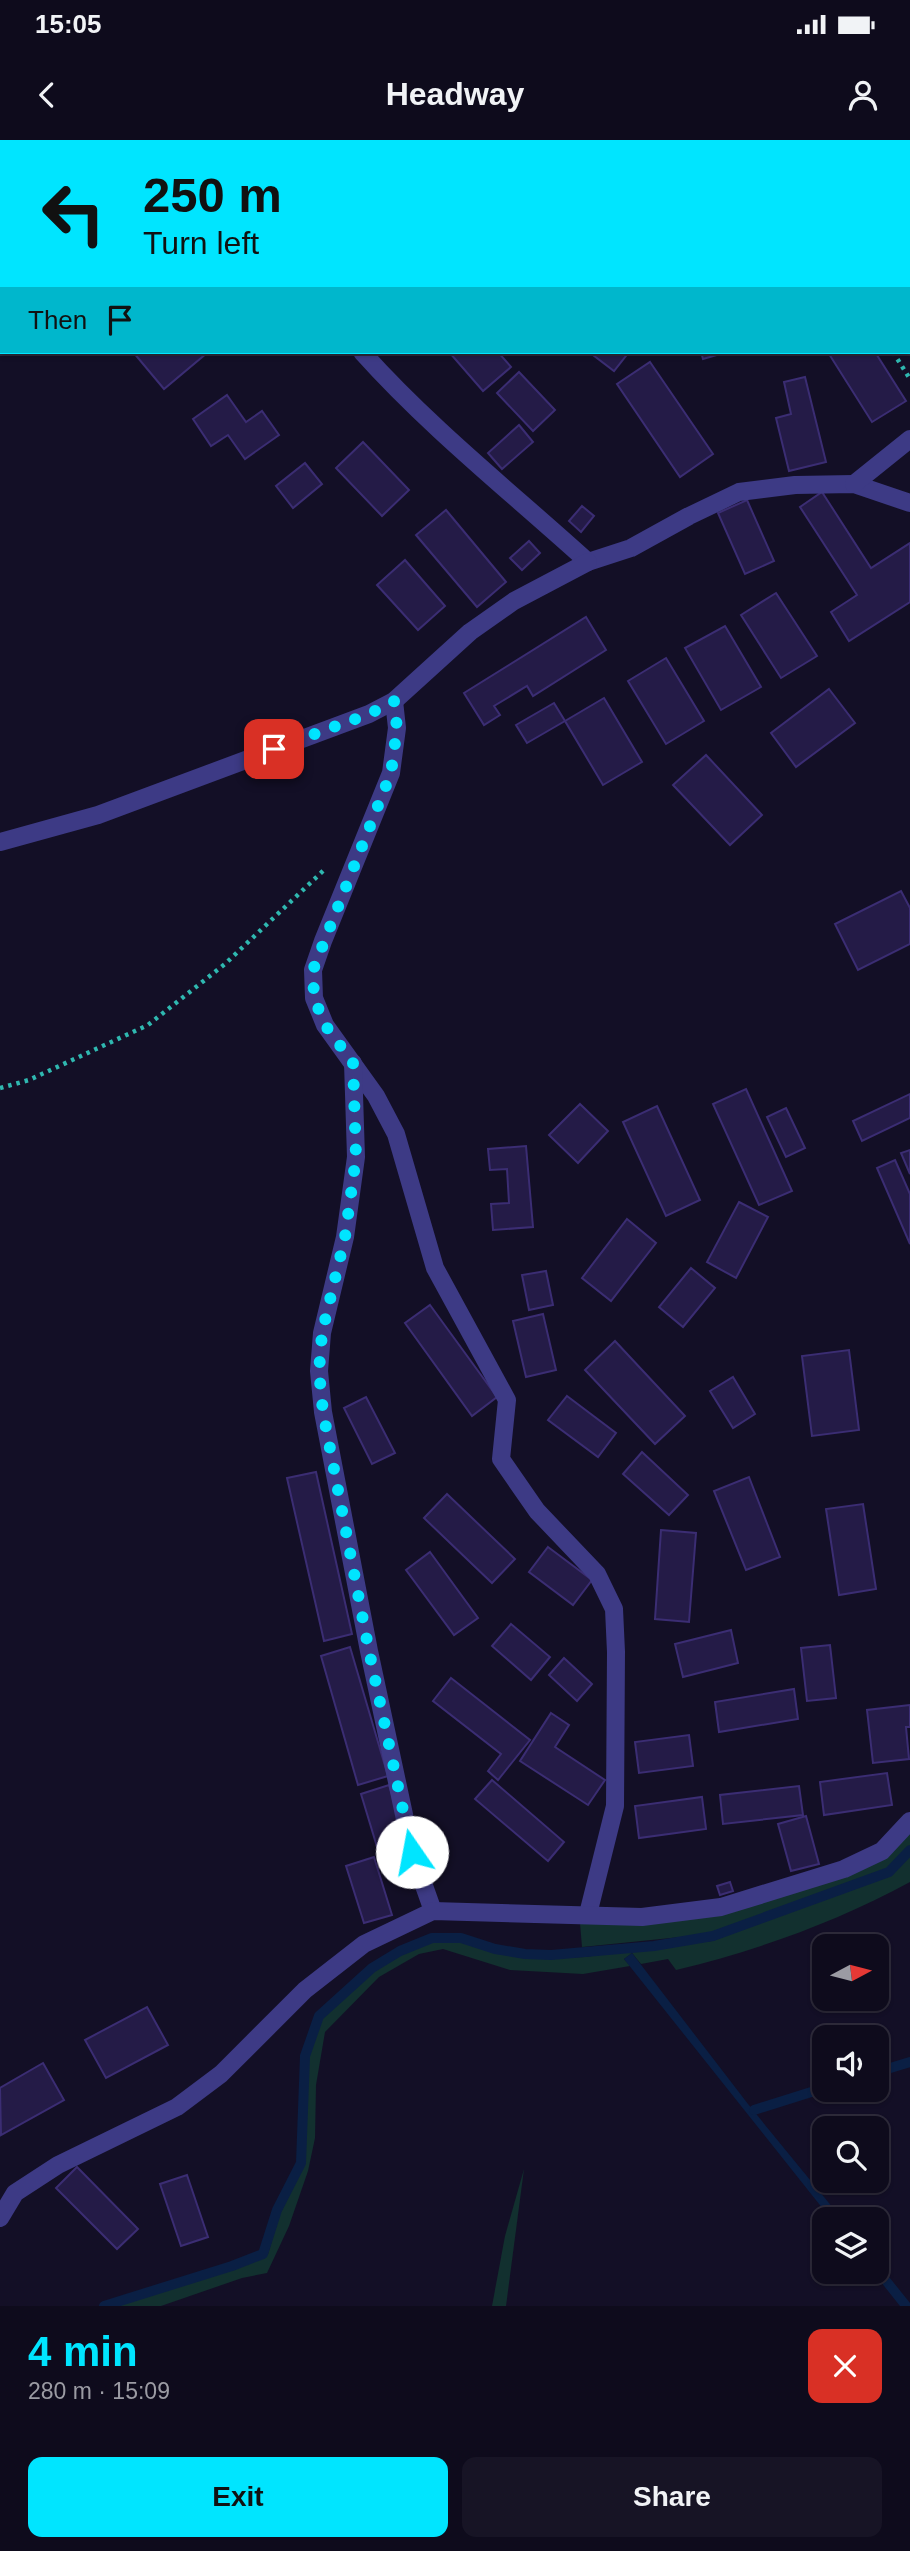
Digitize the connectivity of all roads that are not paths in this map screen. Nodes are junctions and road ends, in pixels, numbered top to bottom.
1 (364, 354) edge
2 (910, 439) edge
3 (854, 484) junction
4 (910, 503) edge
5 (588, 562) junction
6 (394, 701) junction
7 (0, 842) edge
8 (353, 1063) junction
9 (910, 1821) edge
10 (433, 1911) junction
11 (588, 1914) junction
12 (0, 2218) edge

1 - 5 street
2 - 3 street
3 - 4 street
3 - 5 street
5 - 6 street
6 - 7 street
6 - 8 street
8 - 10 street
8 - 11 street
9 - 11 street
10 - 11 street
10 - 12 street

